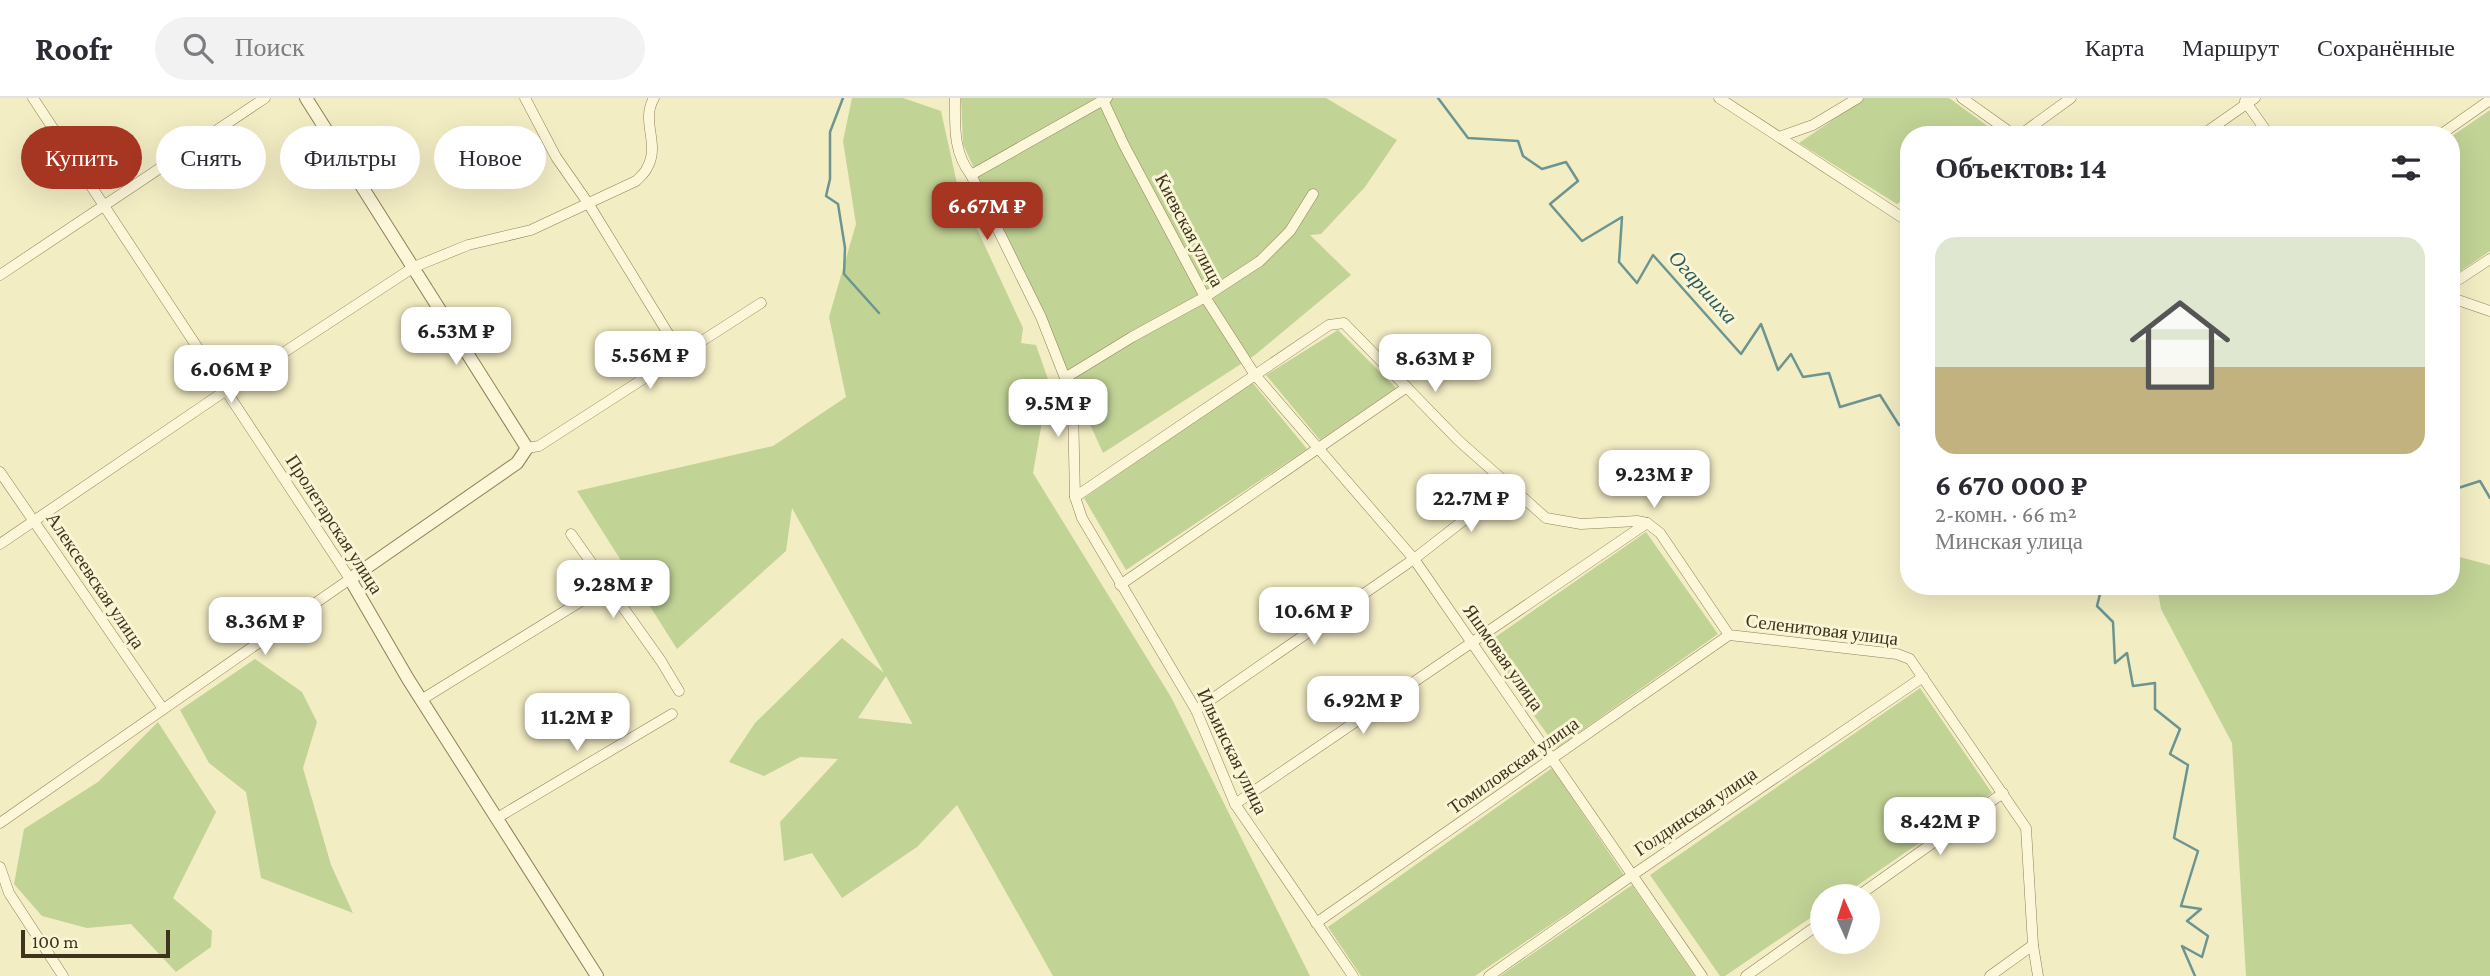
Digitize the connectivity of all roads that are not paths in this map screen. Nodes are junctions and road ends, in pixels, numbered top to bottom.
1 (33, 98) edge
2 (265, 98) edge
3 (306, 98) edge
4 (525, 98) edge
5 (654, 98) edge
6 (954, 98) edge
7 (1719, 98) edge
8 (1857, 98) edge
9 (1962, 98) edge
10 (2071, 98) edge
11 (1104, 99) edge
12 (2249, 100) edge
13 (2490, 100) edge
14 (2001, 126) edge
15 (2032, 126) edge
16 (2214, 126) edge
17 (2264, 126) edge
18 (2453, 126) edge
19 (1779, 137) junction
20 (971, 175) junction
21 (1313, 194) dead end
22 (588, 203) junction
23 (103, 205) junction
24 (1900, 216) edge
25 (2490, 259) edge
26 (414, 267) junction
27 (0, 275) edge
28 (2460, 279) edge
29 (1205, 298) junction
30 (2460, 301) edge
31 (761, 303) dead end
32 (2490, 311) edge
33 (680, 353) junction
34 (1255, 374) junction
35 (1065, 378) junction
36 (1407, 387) junction
37 (225, 391) junction
38 (527, 448) junction
39 (1319, 450) junction
40 (0, 472) edge
41 (1509, 485) junction
42 (1075, 497) junction
43 (34, 521) junction
44 (1647, 523) junction
45 (571, 534) dead end
46 (0, 544) edge
47 (1414, 559) junction
48 (350, 579) junction
49 (1120, 585) junction
50 (608, 587) junction
51 (1729, 635) junction
52 (1473, 642) junction
53 (1923, 677) junction
54 (679, 691) dead end
55 (421, 700) junction
56 (163, 709) junction
57 (1196, 710) junction
58 (672, 713) dead end
59 (1554, 759) junction
60 (2003, 793) junction
61 (1236, 804) junction
62 (497, 818) junction
63 (0, 823) edge
64 (0, 867) edge
65 (1634, 874) junction
66 (1875, 884) edge
67 (1316, 923) junction
68 (1810, 931) edge
69 (2033, 946) junction
70 (63, 976) edge
71 (597, 976) edge
72 (1353, 976) edge
73 (1489, 976) edge
74 (1702, 976) edge
75 (1746, 976) edge
76 (1990, 976) edge
77 (2038, 976) edge

1 - 23 street, Пролетарская улица
2 - 23 street
3 - 26 street
4 - 22 street
5 - 22 street
6 - 20 street
7 - 19 street
8 - 19 street
9 - 14 street
10 - 15 street
11 - 20 street
11 - 29 street, Киевская улица
12 - 16 street
12 - 17 street
13 - 18 street
19 - 24 street
20 - 35 street
21 - 29 street
22 - 26 street
22 - 33 street
23 - 27 street
23 - 37 street, Пролетарская улица
25 - 28 street
26 - 37 street
26 - 38 street
29 - 34 street, Киевская улица
29 - 35 street
30 - 32 street
31 - 33 street
33 - 38 street
34 - 36 street
34 - 39 street, Яшмовая улица
34 - 42 street
35 - 42 street
36 - 39 street
36 - 41 street
37 - 43 street
37 - 48 street, Пролетарская улица
38 - 48 street
39 - 47 street, Яшмовая улица
39 - 49 street
40 - 43 street, Алексеевская улица
41 - 44 street
41 - 47 street
42 - 49 street, Ильинская улица
43 - 46 street
43 - 56 street, Алексеевская улица
44 - 51 street, Селенитовая улица
44 - 52 street
45 - 50 street
47 - 52 street, Яшмовая улица
47 - 57 street
48 - 55 street, Пролетарская улица
48 - 56 street
49 - 57 street, Ильинская улица
50 - 54 street
50 - 55 street
51 - 53 street, Селенитовая улица
51 - 59 street, Томиловская улица
52 - 59 street, Яшмовая улица
52 - 61 street
53 - 60 street, Селенитовая улица
53 - 65 street, Голдинская улица
55 - 62 street, Пролетарская улица
56 - 63 street
57 - 61 street, Ильинская улица
58 - 62 street
59 - 65 street, Яшмовая улица
59 - 67 street, Томиловская улица
60 - 66 street
60 - 69 street, Селенитовая улица
61 - 67 street, Ильинская улица
62 - 71 street, Пролетарская улица
64 - 70 street
65 - 73 street, Голдинская улица
65 - 74 street, Яшмовая улица
67 - 72 street, Ильинская улица
68 - 75 street
69 - 76 street
69 - 77 street, Селенитовая улица

